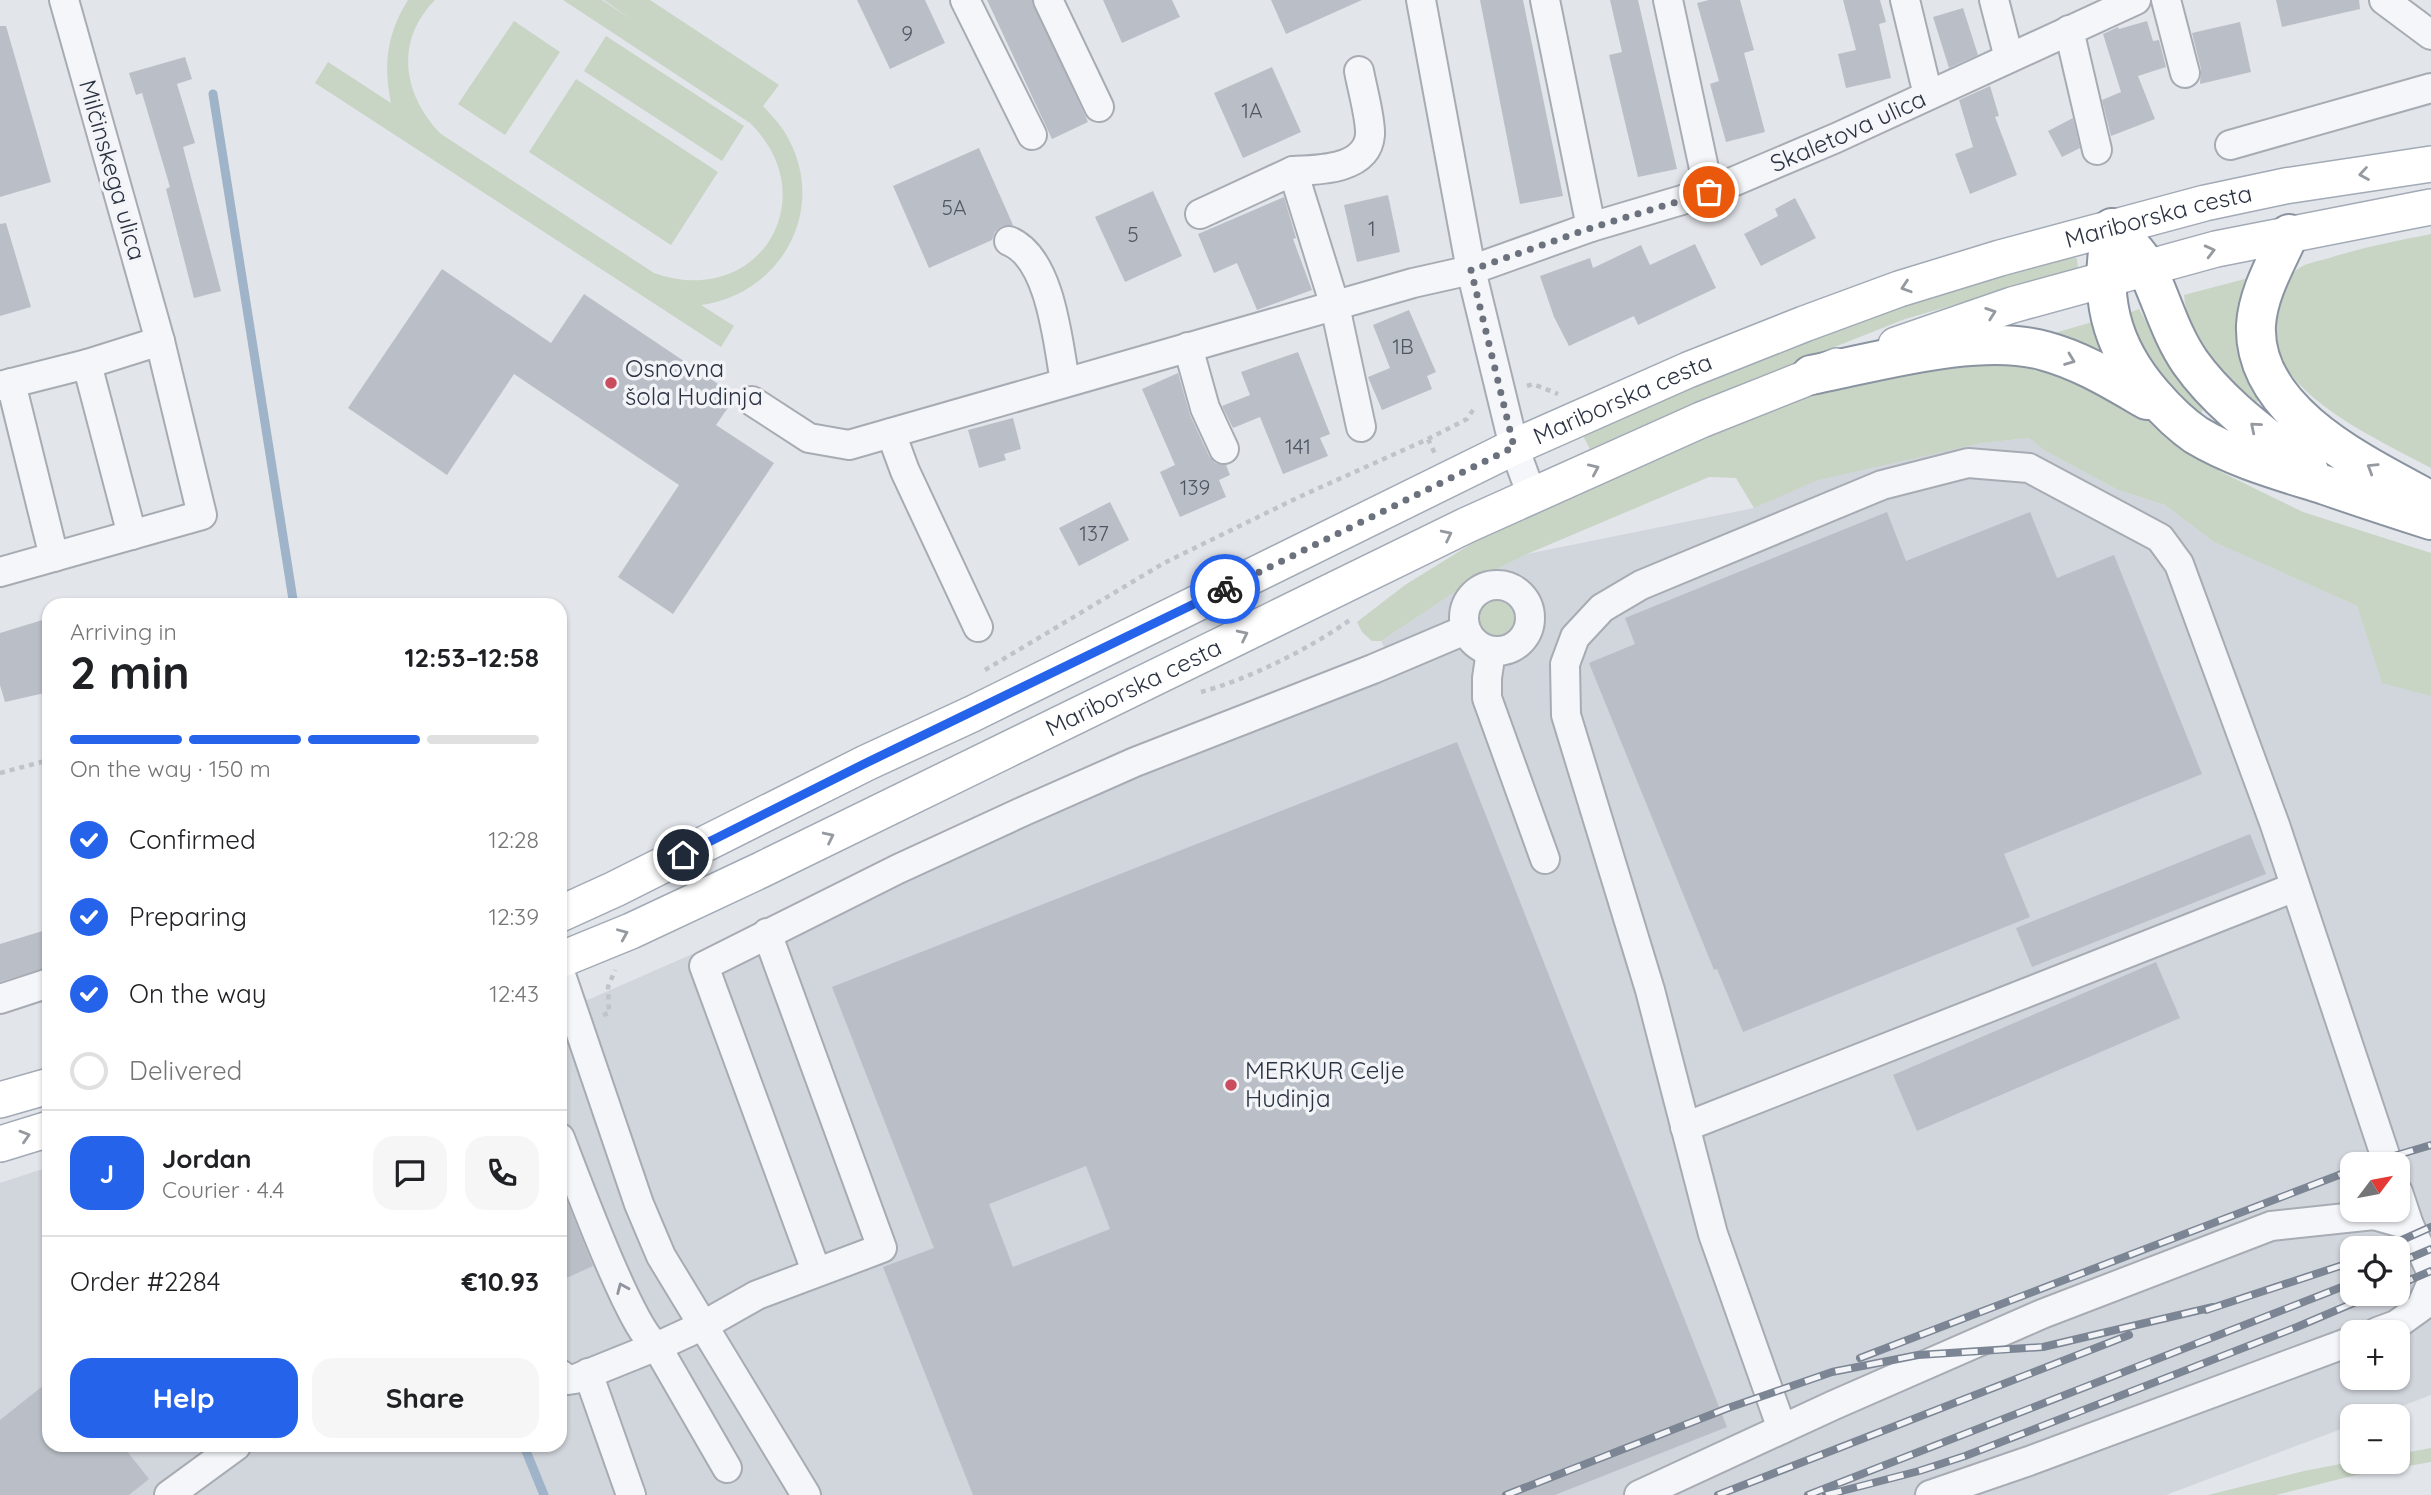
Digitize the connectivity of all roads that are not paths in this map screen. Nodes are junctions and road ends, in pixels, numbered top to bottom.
1 (64, 0) edge
2 (965, 0) edge
3 (1048, 0) edge
4 (1421, 0) edge
5 (1545, 0) edge
6 (1668, 0) edge
7 (1905, 0) edge
8 (1994, 0) edge
9 (2136, 0) edge
10 (2166, 0) edge
11 (2384, 0) edge
12 (2069, 30) junction
13 (2431, 35) edge
14 (2009, 58) junction
15 (1359, 71) dead end
16 (2185, 74) dead end
17 (2431, 89) edge
18 (1928, 95) junction
19 (1099, 107) dead end
20 (1032, 135) dead end
21 (2230, 145) dead end
22 (2097, 150) dead end
23 (2431, 164) edge
24 (1293, 171) junction
25 (1709, 192) junction
26 (2431, 207) edge
27 (1200, 214) dead end
28 (1591, 228) junction
29 (2112, 228) junction
30 (2289, 234) junction
31 (1009, 241) dead end
32 (2147, 268) junction
33 (1471, 270) junction
34 (2105, 279) junction
35 (1335, 306) junction
36 (160, 341) junction
37 (1188, 347) junction
38 (87, 364) junction
39 (1811, 375) junction
40 (1065, 382) junction
41 (5, 385) edge
42 (752, 401) dead end
43 (2169, 413) junction
44 (1361, 427) dead end
45 (891, 433) junction
46 (1514, 447) junction
47 (1224, 449) dead end
48 (2327, 486) junction
49 (1532, 496) junction
50 (2431, 501) edge
51 (2431, 520) edge
52 (132, 535) junction
53 (54, 557) junction
54 (0, 572) edge
55 (978, 627) dead end
56 (1465, 629) junction
57 (1491, 651) junction
58 (1545, 859) dead end
59 (2295, 887) junction
60 (567, 911) edge
61 (766, 933) junction
62 (567, 957) edge
63 (42, 985) edge
64 (567, 993) edge
65 (0, 999) edge
66 (42, 1088) edge
67 (0, 1100) edge
68 (1685, 1127) junction
69 (42, 1131) edge
70 (0, 1144) edge
71 (2384, 1152) edge
72 (567, 1155) edge
73 (2408, 1222) edge
74 (2409, 1225) junction
75 (816, 1271) junction
76 (2431, 1278) edge
77 (2431, 1284) edge
78 (2403, 1320) edge
79 (704, 1325) junction
80 (656, 1345) junction
81 (2340, 1345) edge
82 (574, 1375) edge
83 (1782, 1429) junction
84 (228, 1452) edge
85 (727, 1468) dead end
86 (169, 1495) edge
87 (631, 1495) edge
88 (806, 1495) edge
89 (1639, 1495) edge
90 (1930, 1495) edge

1 - 36 street, Milčinskega ulica
2 - 20 street
3 - 19 street
4 - 33 street
5 - 28 street
6 - 25 street
7 - 18 street
8 - 14 street
9 - 12 street, Skaletova ulica
10 - 16 street
11 - 13 street
12 - 14 street, Skaletova ulica
12 - 22 street
14 - 18 street, Skaletova ulica
15 - 24 street
17 - 21 street
18 - 25 street, Skaletova ulica
23 -> 29 main road, Mariborska cesta
24 - 27 street
24 - 35 street
25 - 28 street, Skaletova ulica
26 - 30 main road, Mariborska cesta
28 - 33 street, Skaletova ulica
29 - 32 highway
29 - 34 highway
29 -> 46 main road, Mariborska cesta
32 -> 30 main road, Mariborska cesta
50 -> 30 highway
31 - 40 street
32 - 34 main road, Mariborska cesta
48 -> 32 highway
33 - 35 street, Skaletova ulica
33 - 46 street
39 -> 34 main road, Mariborska cesta
34 - 43 highway
35 - 37 street, Skaletova ulica
35 - 44 street
36 - 38 street
36 - 52 street, Milčinskega ulica
37 - 40 street, Skaletova ulica
37 - 47 street
38 - 41 street
38 - 52 street
39 -> 43 highway
49 -> 39 main road, Mariborska cesta
40 - 45 street, Skaletova ulica
41 - 53 street
42 - 45 street, Skaletova ulica
43 - 48 highway
45 - 55 street
46 - 49 street
46 - 60 main road, Mariborska cesta
48 - 51 highway
62 -> 49 main road, Mariborska cesta
52 - 53 street, Milčinskega ulica
53 - 54 street, Milčinskega ulica
56 - 57 street
56 - 57 street
56 - 61 street
57 - 58 street
59 - 68 street
59 - 68 street
59 - 71 street
61 - 75 street
61 - 75 street
63 - 65 street
64 - 79 street
66 - 67 main road
68 - 83 street
70 -> 69 main road
80 -> 72 street
73 - 74 street
74 - 76 street
74 - 83 street
75 - 79 street
77 - 78 street
79 - 80 street
79 - 88 street
80 - 82 street
80 - 85 street
81 - 90 street
82 - 87 street
83 - 89 street
84 - 86 street

